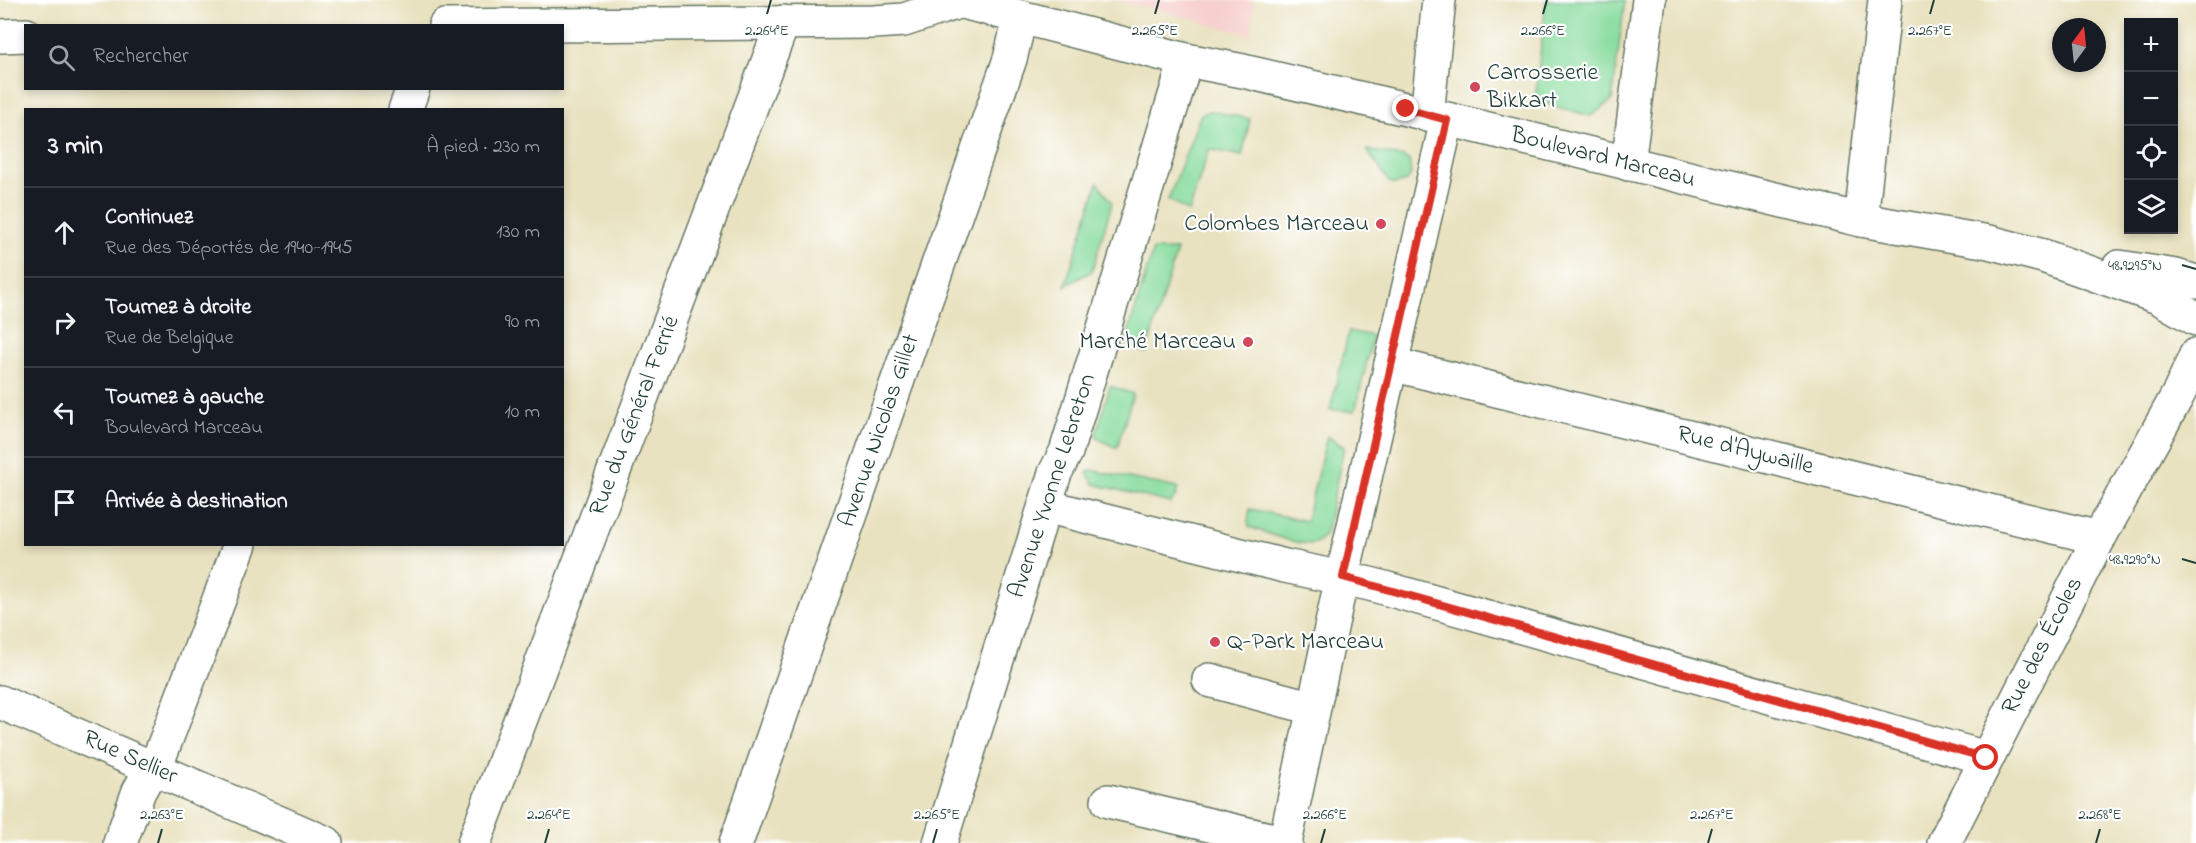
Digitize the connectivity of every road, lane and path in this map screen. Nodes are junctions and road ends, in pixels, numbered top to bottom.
1 (1439, 0) edge
2 (1649, 0) edge
3 (1885, 0) edge
4 (956, 1) edge
5 (1020, 18) junction
6 (783, 22) junction
7 (564, 25) edge
8 (24, 35) edge
9 (0, 36) edge
10 (1186, 60) junction
11 (413, 90) edge
12 (406, 108) edge
13 (1437, 118) junction
14 (1628, 164) junction
15 (1860, 220) junction
16 (2043, 256) junction
17 (2196, 282) edge
18 (2196, 319) edge
19 (2196, 355) edge
20 (1391, 364) junction
21 (1045, 506) junction
22 (2099, 538) junction
23 (239, 546) edge
24 (1343, 577) junction
25 (1209, 680) dead end
26 (0, 702) edge
27 (1314, 708) junction
28 (1986, 758) junction
29 (154, 767) junction
30 (1107, 801) dead end
31 (120, 843) edge
32 (326, 843) edge
33 (474, 843) edge
34 (736, 843) edge
35 (940, 843) edge
36 (1285, 843) edge
37 (1944, 843) edge

1 - 13 street
2 - 14 street
3 - 15 street
4 - 5 street, Boulevard Marceau
4 - 6 street
5 - 10 street, Boulevard Marceau
5 - 34 street, Avenue Nicolas Gillet
6 - 7 street
6 - 33 street, Rue du Général Ferrié
8 - 9 street
10 - 13 street, Boulevard Marceau
10 - 21 street, Avenue Yvonne Lebreton
11 - 12 street
13 - 14 street, Boulevard Marceau
13 - 20 street
14 - 15 street, Boulevard Marceau
15 - 16 street, Boulevard Marceau
16 - 17 street, Boulevard Marceau
16 - 18 street, Boulevard Marceau
19 - 22 street, Rue des Écoles
20 - 22 street, Rue d'Aywaille
20 - 24 street
21 - 24 street
21 - 35 street, Avenue Yvonne Lebreton
22 - 28 street, Rue des Écoles
23 - 29 street
24 - 27 street
24 - 28 street
25 - 27 street
26 - 29 street, Rue Sellier
27 - 36 street
28 - 37 street, Rue des Écoles
29 - 31 street
29 - 32 street, Rue Sellier
30 - 36 street

